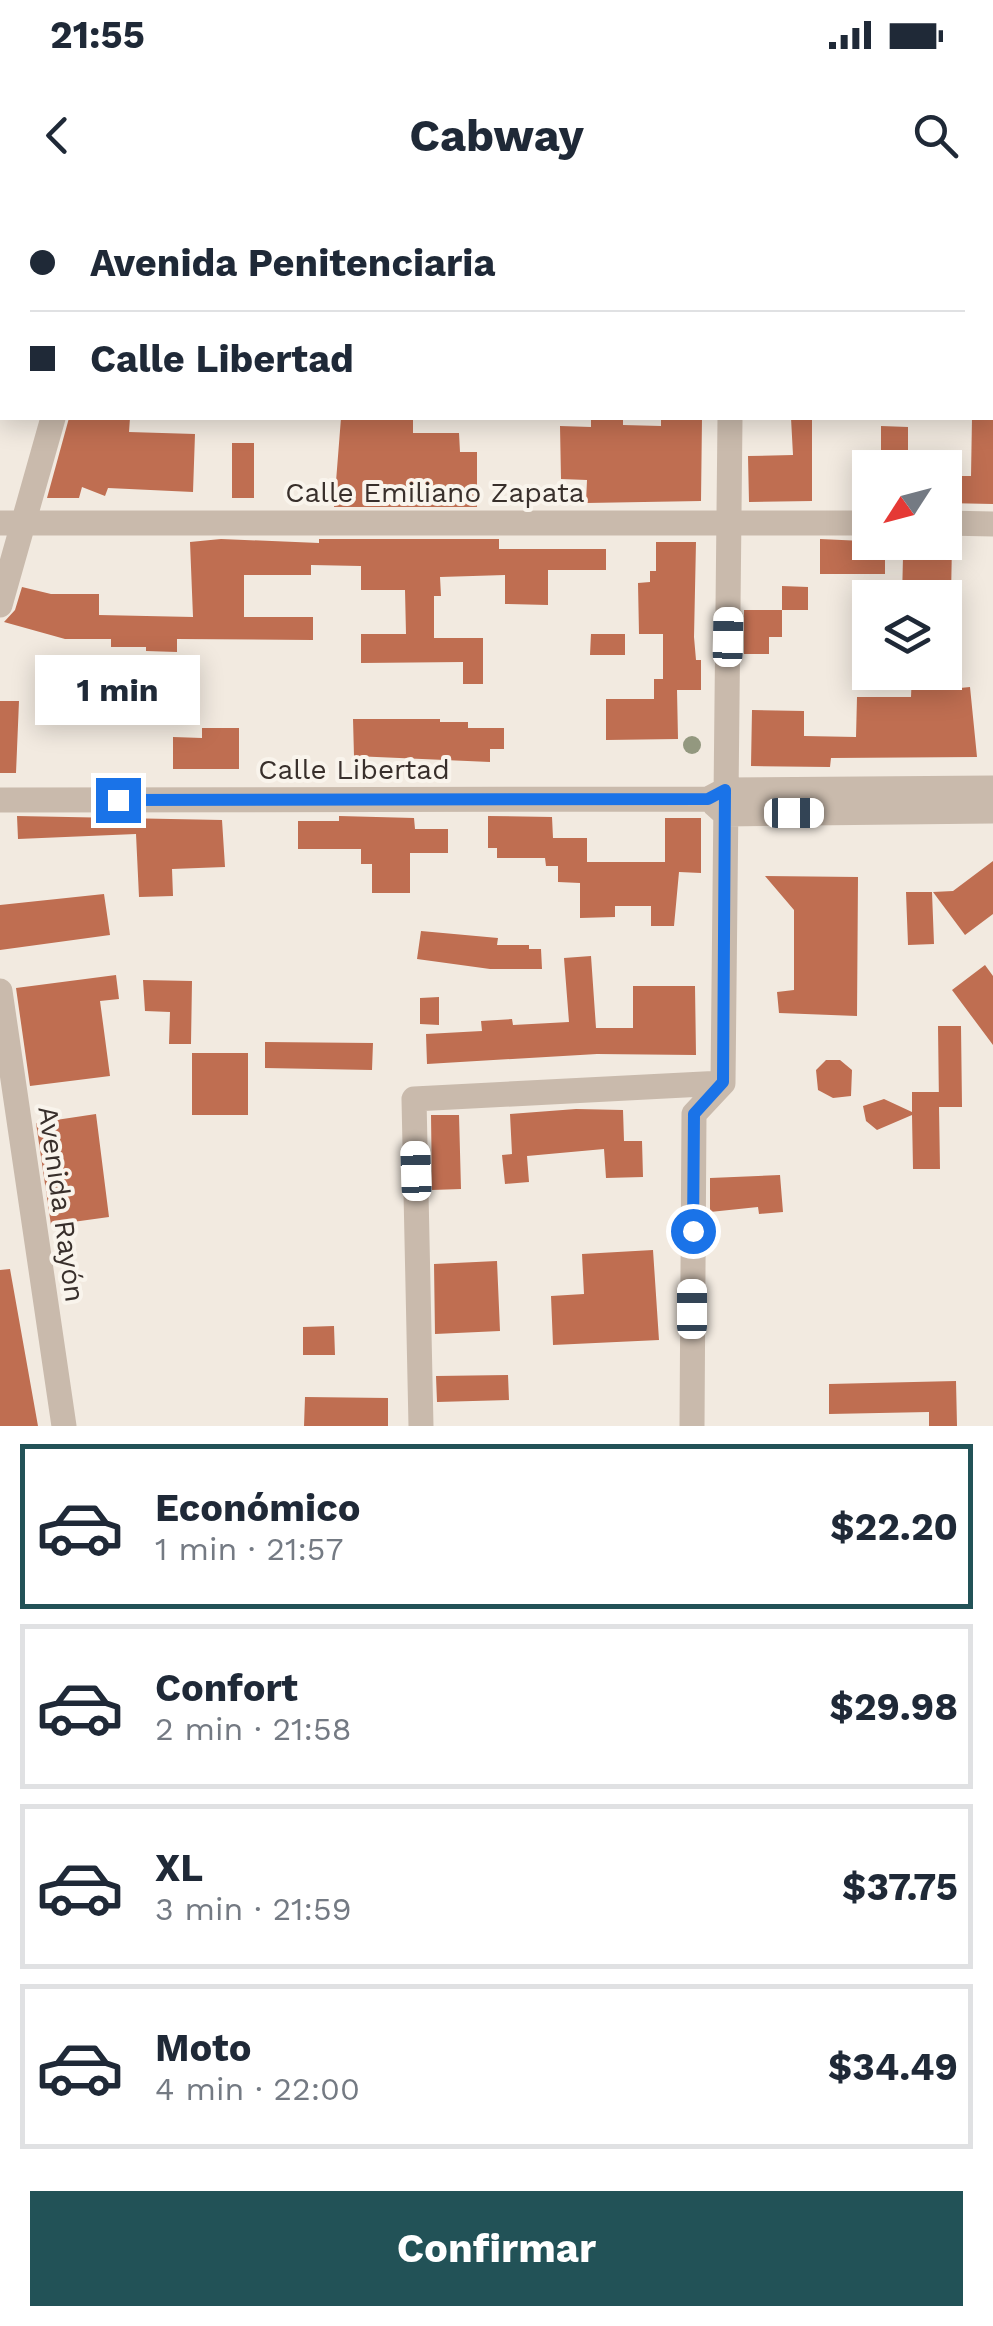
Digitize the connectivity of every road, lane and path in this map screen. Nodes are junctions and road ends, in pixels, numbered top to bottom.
1 (52, 420) edge
2 (730, 420) edge
3 (730, 522) junction
4 (10, 523) edge
5 (852, 523) edge
6 (962, 523) edge
7 (993, 524) edge
8 (0, 606) edge
9 (993, 788) edge
10 (0, 800) edge
11 (719, 801) junction
12 (976, 804) edge
13 (0, 992) edge
14 (723, 1082) junction
15 (64, 1426) edge
16 (421, 1426) edge
17 (692, 1426) edge

1 - 4 street
2 - 3 street
3 - 4 street, Calle Emiliano Zapata
3 - 5 street, Calle Emiliano Zapata
3 - 11 street
4 - 8 street
6 - 7 street
9 - 12 street, Calle Libertad
10 - 11 street, Calle Libertad
11 - 12 street, Calle Libertad
11 - 14 street
13 - 15 street, Avenida Rayón
14 - 16 street
14 - 17 street

